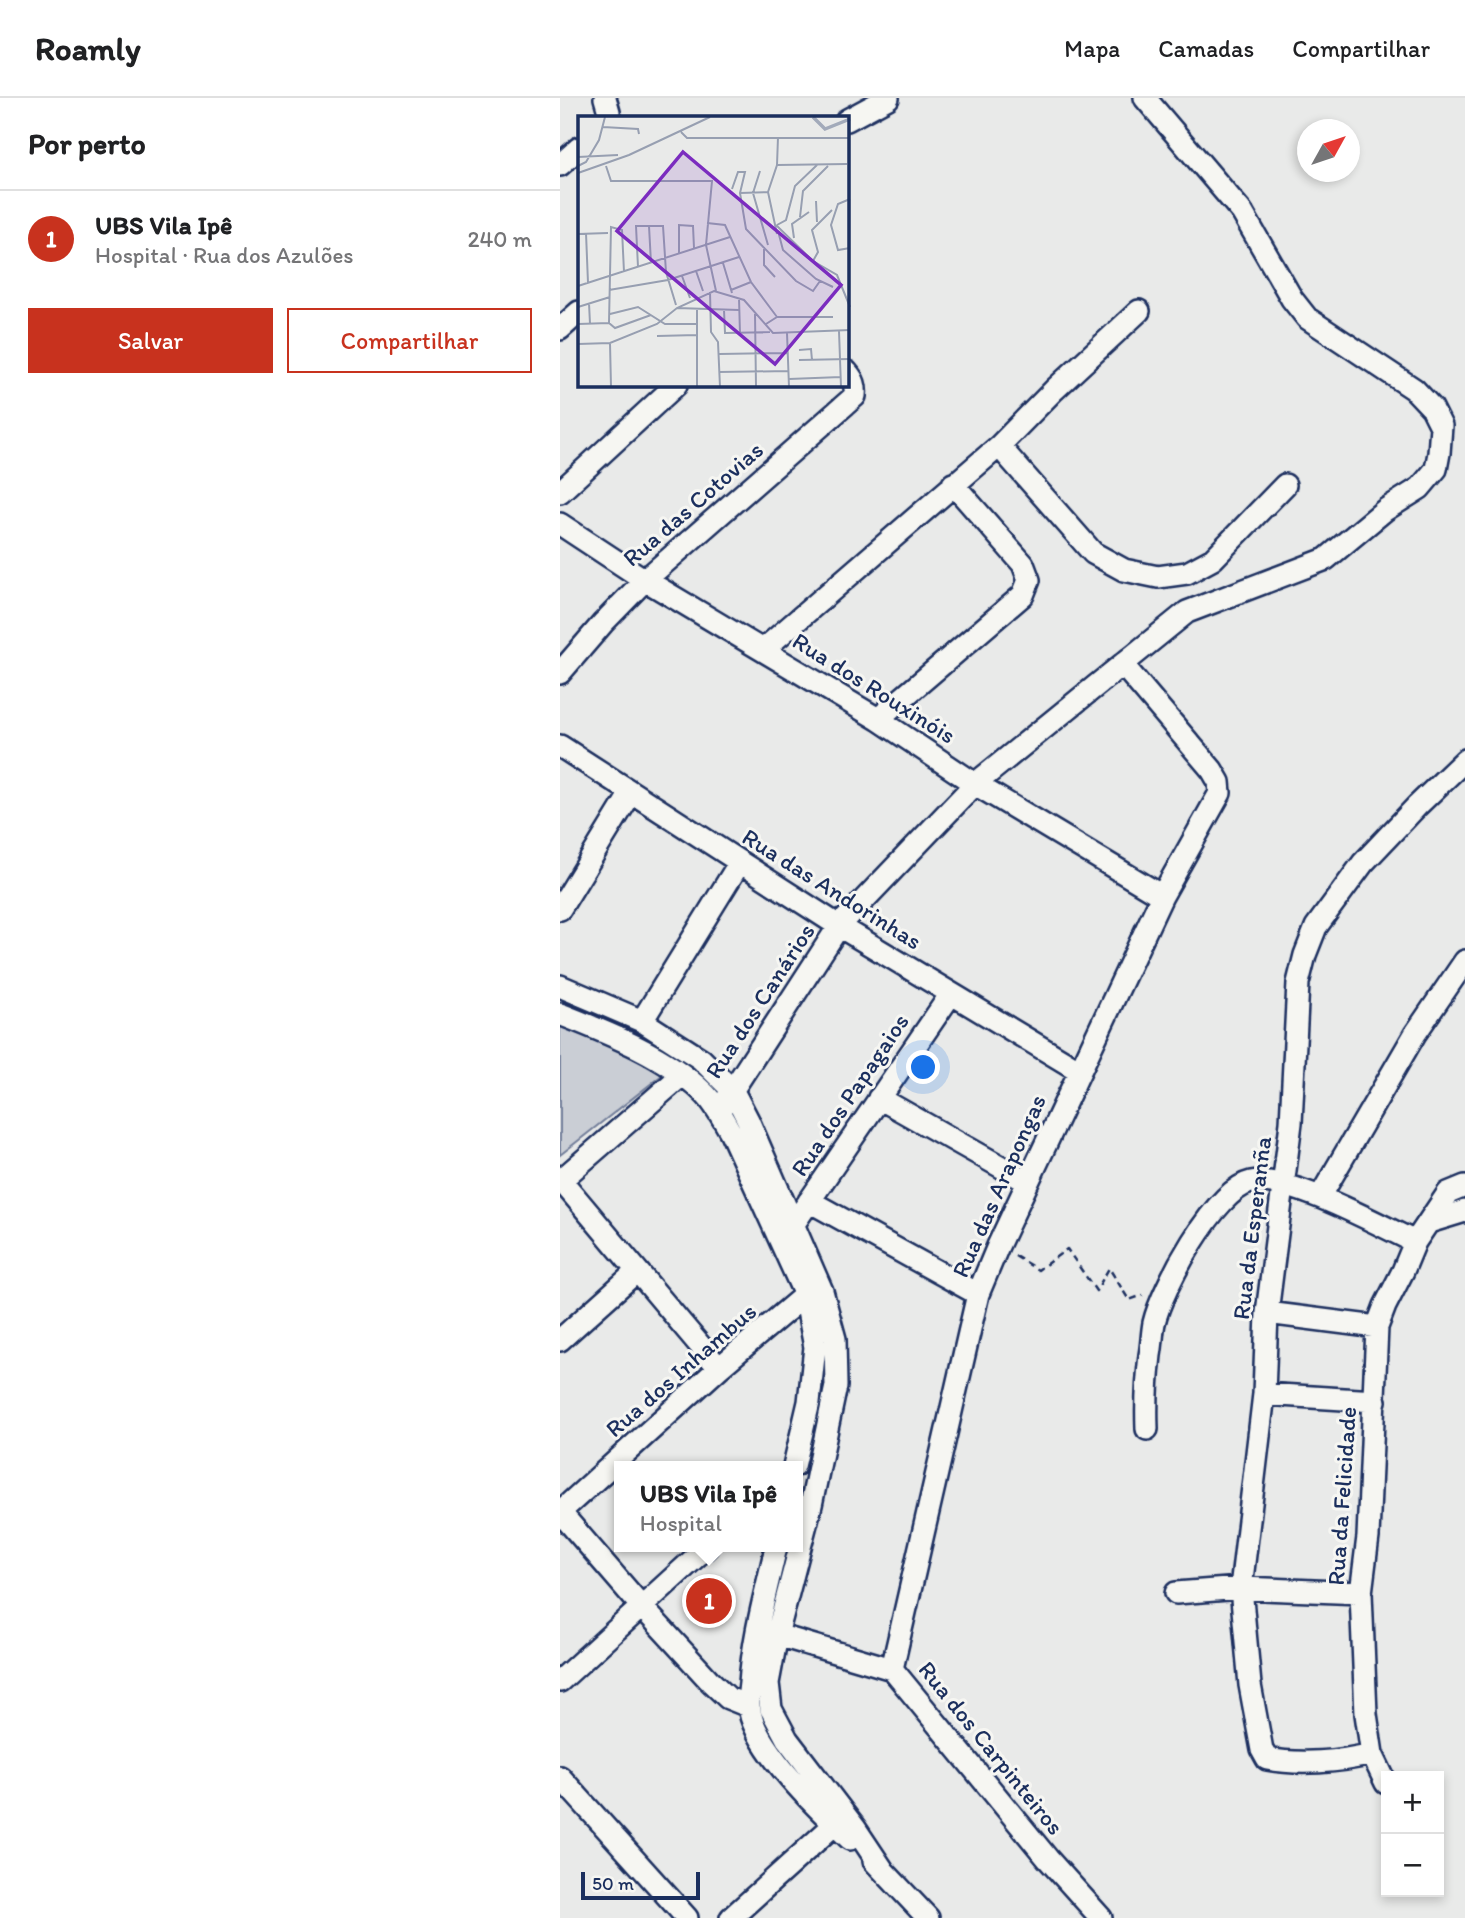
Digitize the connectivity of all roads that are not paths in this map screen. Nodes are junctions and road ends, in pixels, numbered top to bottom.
1 (605, 98) edge
2 (888, 98) edge
3 (1144, 98) edge
4 (607, 116) edge
5 (849, 119) edge
6 (578, 149) edge
7 (560, 165) edge
8 (1139, 311) dead end
9 (578, 313) edge
10 (560, 329) edge
11 (850, 375) edge
12 (674, 387) edge
13 (999, 446) junction
14 (953, 484) junction
15 (1285, 485) dead end
16 (560, 492) edge
17 (560, 524) edge
18 (645, 580) junction
19 (764, 649) junction
20 (1123, 665) junction
21 (560, 673) edge
22 (878, 719) junction
23 (560, 746) edge
24 (1465, 760) edge
25 (975, 784) junction
26 (631, 793) junction
27 (740, 862) junction
28 (1162, 896) junction
29 (560, 909) edge
30 (839, 926) junction
31 (1465, 961) edge
32 (560, 986) edge
33 (951, 994) junction
34 (560, 1014) edge
35 (642, 1021) junction
36 (1080, 1072) junction
37 (682, 1075) junction
38 (733, 1091) junction
39 (879, 1098) junction
40 (719, 1111) junction
41 (1465, 1170) edge
42 (560, 1180) edge
43 (1028, 1182) junction
44 (1283, 1184) junction
45 (1457, 1190) edge
46 (1320, 1197) junction
47 (809, 1201) junction
48 (1463, 1212) edge
49 (1429, 1222) junction
50 (793, 1225) junction
51 (1415, 1242) junction
52 (637, 1271) junction
53 (978, 1294) junction
54 (805, 1295) junction
55 (1267, 1313) junction
56 (1377, 1327) junction
57 (560, 1340) edge
58 (719, 1368) junction
59 (1264, 1394) junction
60 (1375, 1402) junction
61 (1147, 1429) dead end
62 (616, 1461) edge
63 (795, 1461) edge
64 (614, 1463) edge
65 (804, 1504) edge
66 (560, 1512) edge
67 (702, 1552) edge
68 (775, 1552) edge
69 (794, 1552) edge
70 (1241, 1588) junction
71 (1176, 1593) dead end
72 (1361, 1593) junction
73 (642, 1607) junction
74 (777, 1635) junction
75 (892, 1669) junction
76 (560, 1681) edge
77 (748, 1706) junction
78 (1372, 1754) junction
79 (1381, 1773) edge
80 (560, 1777) edge
81 (835, 1824) junction
82 (883, 1870) junction
83 (687, 1918) edge
84 (731, 1918) edge
85 (928, 1918) edge
86 (1101, 1918) edge

1 - 4 street
2 - 5 street
3 - 20 street
6 - 7 street
8 - 13 street
9 - 10 street
11 - 18 street, Rua das Cotovias
12 - 16 street
13 - 14 street
13 - 15 street
14 - 19 street
14 - 22 street
17 - 18 street, Rua dos Rouxinóis
18 - 19 street, Rua dos Rouxinóis
18 - 21 street, Rua das Cotovias
19 - 22 street, Rua dos Rouxinóis
20 - 25 street, Rua dos Canários
20 - 28 street, Rua das Arapongas
22 - 25 street, Rua dos Rouxinóis
23 - 26 street, Rua das Andorinhas
24 - 44 street, Rua da Esperanña
25 - 28 street, Rua dos Rouxinóis
25 - 30 street, Rua dos Canários
26 - 27 street, Rua das Andorinhas
26 - 29 street
27 - 30 street, Rua das Andorinhas
27 - 35 street
28 - 36 street, Rua das Arapongas
30 - 33 street, Rua das Andorinhas
30 - 38 street, Rua dos Canários
31 - 46 street
32 - 35 street
33 - 36 street, Rua das Andorinhas
33 - 39 street, Rua dos Papagaios
34 - 37 street
35 - 38 street
36 - 43 street, Rua das Arapongas
37 - 40 street
37 - 42 street
38 - 40 street, Rua dos Canários
38 - 50 street
39 - 43 street
39 - 47 street, Rua dos Papagaios
40 - 54 street
41 - 45 street, Rua da Felicidade
42 - 52 street
43 - 53 street, Rua das Arapongas
44 - 46 street
44 - 55 street, Rua da Esperanña
44 - 61 street
45 - 49 street, Rua da Felicidade
46 - 51 street
47 - 50 street, Rua dos Papagaios
47 - 53 street
48 - 49 street
49 - 51 street, Rua da Felicidade
50 - 65 street
51 - 56 street, Rua da Felicidade
52 - 57 street
52 - 58 street
53 - 75 street, Rua das Arapongas
54 - 58 street, Rua dos Inhambus
54 - 63 street
55 - 56 street
55 - 59 street, Rua da Esperanña
56 - 60 street, Rua da Felicidade
58 - 62 street, Rua dos Inhambus
59 - 60 street
59 - 70 street, Rua da Esperanña
60 - 72 street, Rua da Felicidade
64 - 66 street, Rua dos Inhambus
66 - 73 street
67 - 73 street
68 - 77 street
69 - 74 street
70 - 71 street
70 - 72 street
70 - 78 street, Rua da Esperanña
72 - 78 street, Rua da Felicidade
73 - 76 street
73 - 77 street
74 - 75 street, Rua dos Carpinteiros
74 - 82 street
75 - 86 street, Rua dos Carpinteiros
77 - 81 street
78 - 79 street, Rua da Felicidade
80 - 83 street
81 - 82 street
81 - 84 street
82 - 85 street

